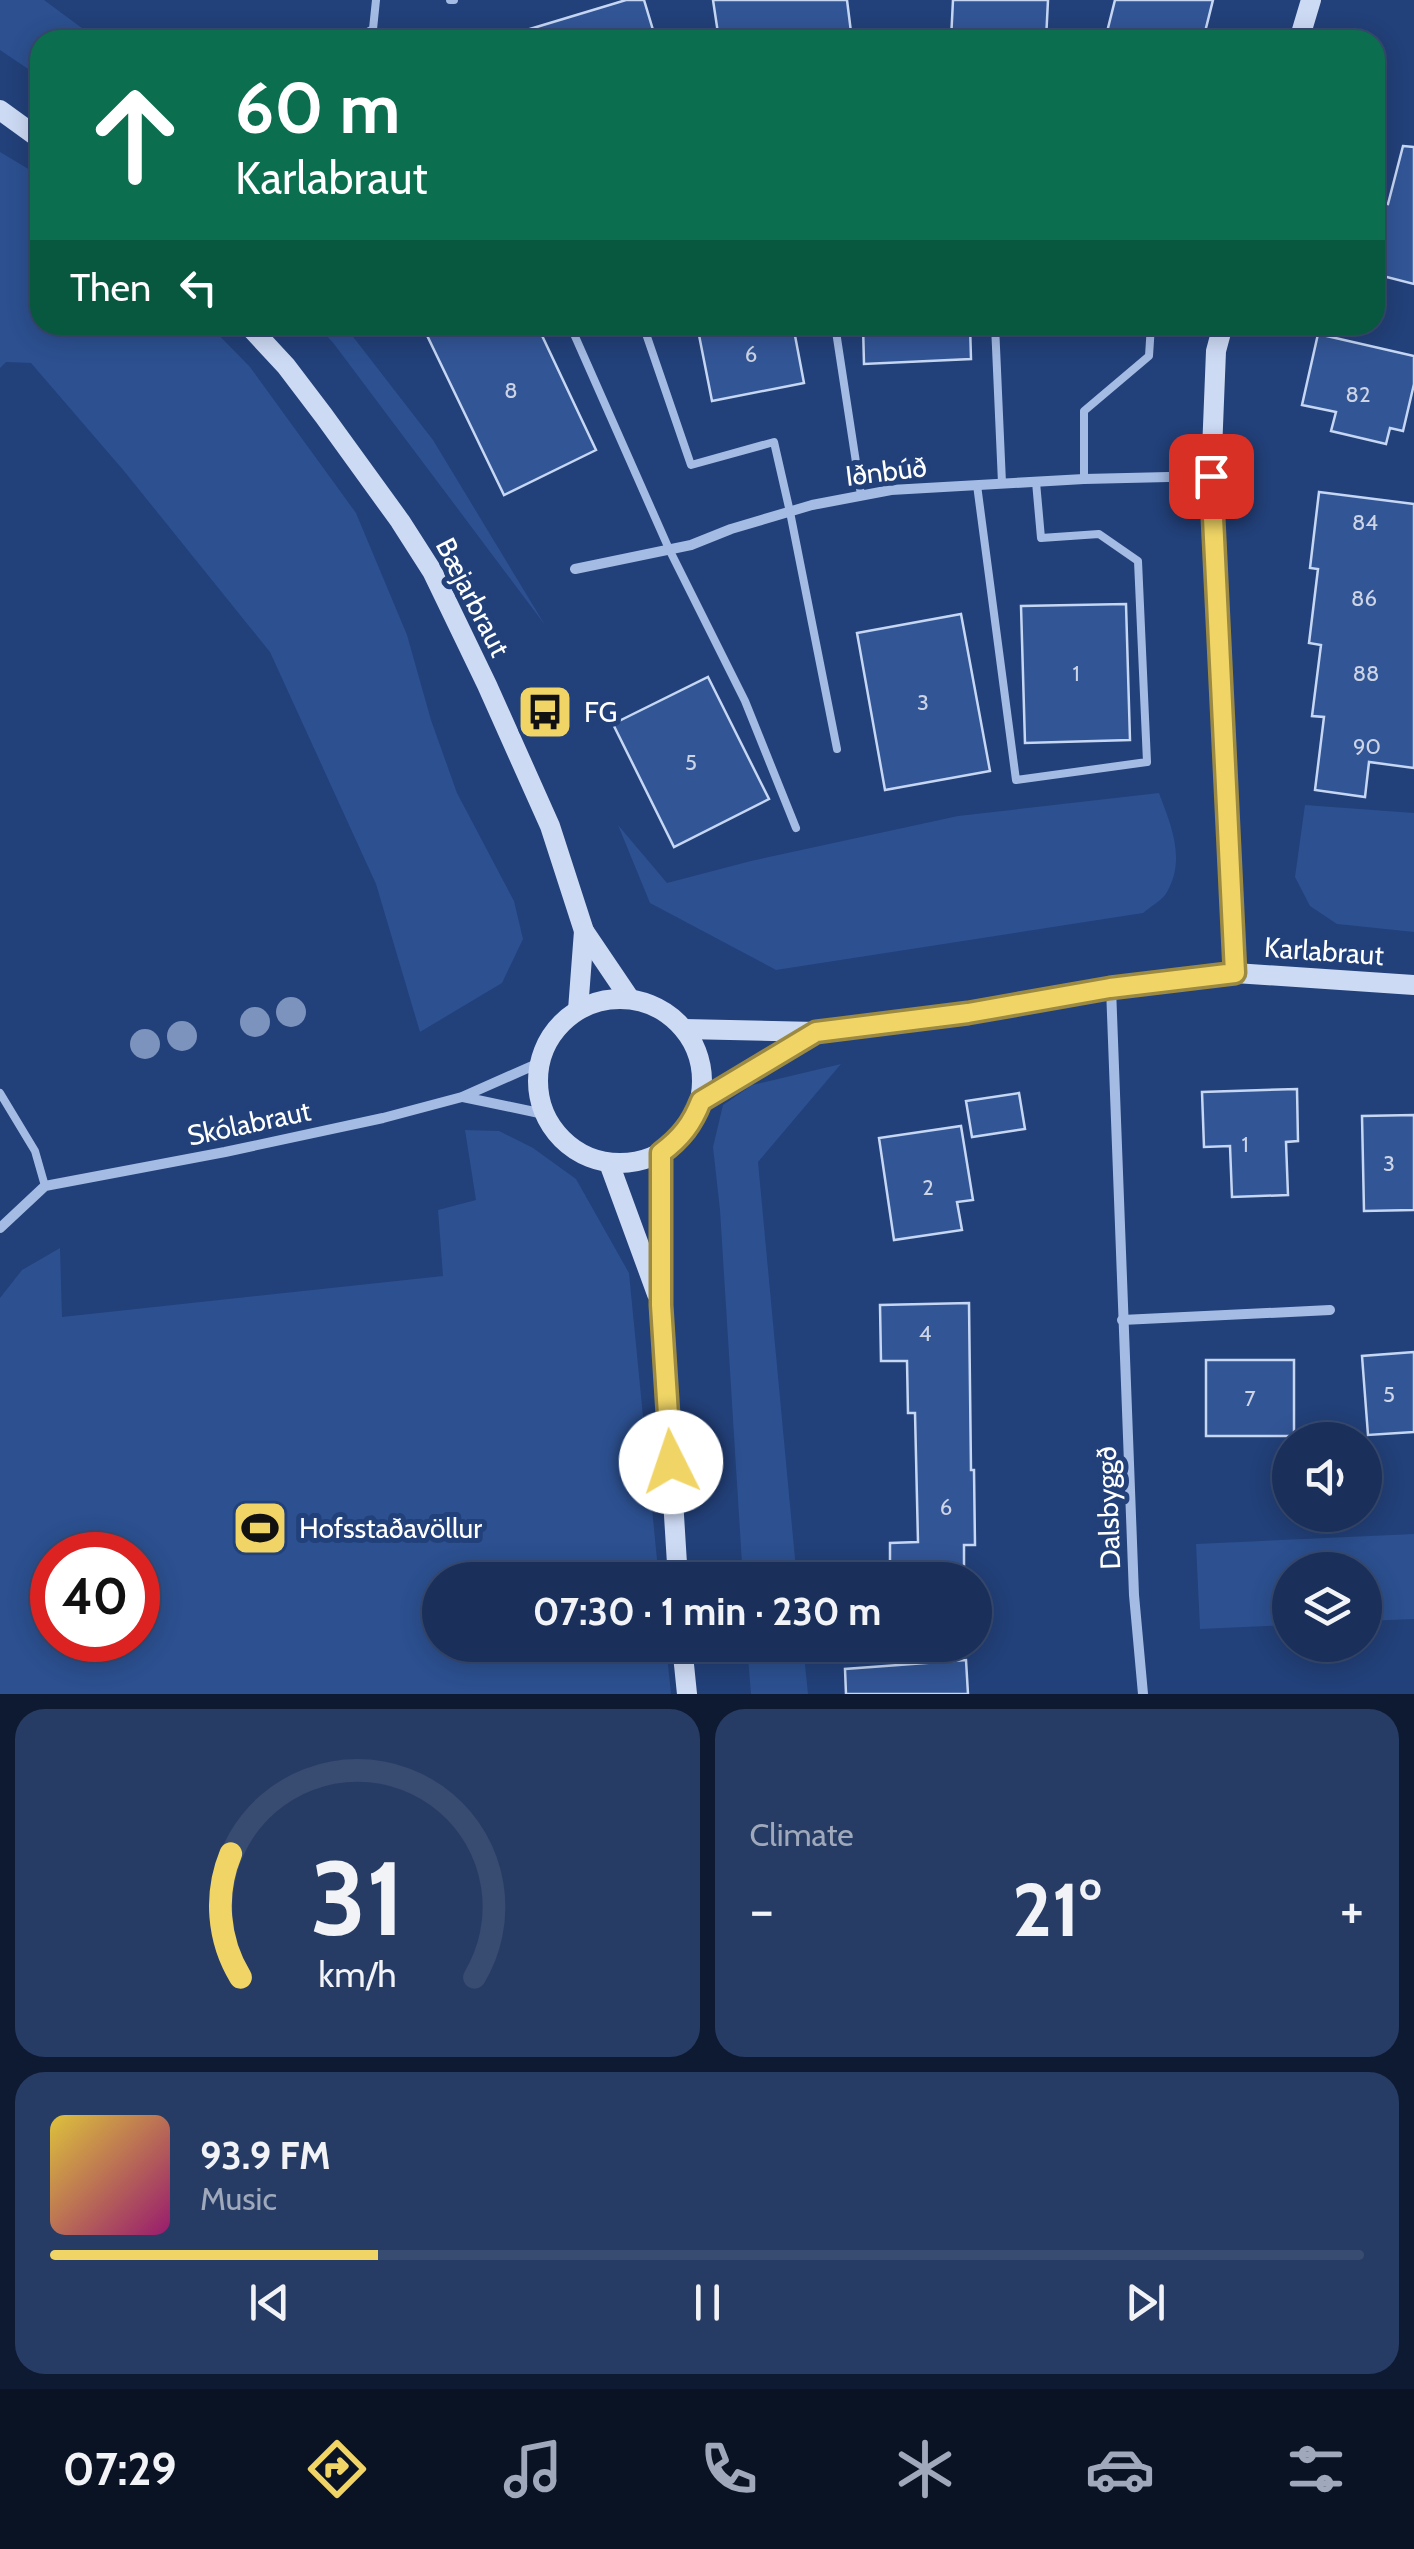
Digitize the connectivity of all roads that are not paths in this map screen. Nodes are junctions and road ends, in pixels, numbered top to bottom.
1 (376, 0) edge
2 (1311, 0) edge
3 (373, 30) edge
4 (1302, 30) edge
5 (0, 110) edge
6 (30, 132) edge
7 (257, 335) edge
8 (574, 335) edge
9 (646, 335) edge
10 (837, 335) edge
11 (995, 335) edge
12 (1150, 335) edge
13 (1220, 335) edge
14 (1211, 476) junction
15 (1084, 479) junction
16 (1036, 482) junction
17 (977, 484) junction
18 (1002, 484) junction
19 (861, 495) junction
20 (790, 512) junction
21 (669, 550) junction
22 (575, 569) dead end
23 (837, 749) dead end
24 (796, 828) dead end
25 (584, 932) junction
26 (1235, 973) junction
27 (1414, 985) edge
28 (1110, 988) junction
29 (630, 999) junction
30 (578, 1010) junction
31 (684, 1029) junction
32 (816, 1032) junction
33 (539, 1063) junction
34 (0, 1094) edge
35 (462, 1097) junction
36 (701, 1101) junction
37 (544, 1114) junction
38 (661, 1153) junction
39 (608, 1164) junction
40 (45, 1186) junction
41 (0, 1228) edge
42 (661, 1305) junction
43 (1330, 1310) dead end
44 (1122, 1320) junction
45 (677, 1562) edge
46 (684, 1662) edge
47 (687, 1694) edge
48 (1143, 1694) edge

1 - 3 lane
2 - 4 street
5 - 6 street
7 - 25 street, Bæjarbraut
8 - 21 lane
9 - 20 lane
10 - 19 lane
11 - 18 lane
12 - 15 lane
13 - 14 street
14 - 15 street, Iðnbúð
14 - 26 street
15 - 16 street, Iðnbúð
16 - 17 lane
16 - 18 street, Iðnbúð
17 - 18 street, Iðnbúð
17 - 19 street, Iðnbúð
19 - 20 street, Iðnbúð
20 - 21 street, Iðnbúð
20 - 23 lane
21 - 22 street, Iðnbúð
21 - 24 lane
25 - 29 street, Bæjarbraut
25 - 30 street, Bæjarbraut
26 - 27 street, Karlabraut
26 - 28 street, Karlabraut
28 - 32 street, Karlabraut
28 - 44 street, Dalsbyggð
29 - 30 street
29 - 31 street, Bæjarbraut
30 - 33 street
31 - 32 street, Karlabraut
31 - 36 street
32 - 36 street, Karlabraut
33 - 35 street, Skólabraut
33 - 37 street
34 - 40 lane
35 - 37 street, Skólabraut
35 - 40 street, Skólabraut
36 - 38 street
37 - 39 street
38 - 39 street
38 - 42 street
39 - 42 street
40 - 41 street
42 - 45 street
43 - 44 street
44 - 48 street, Dalsbyggð
46 - 47 street

